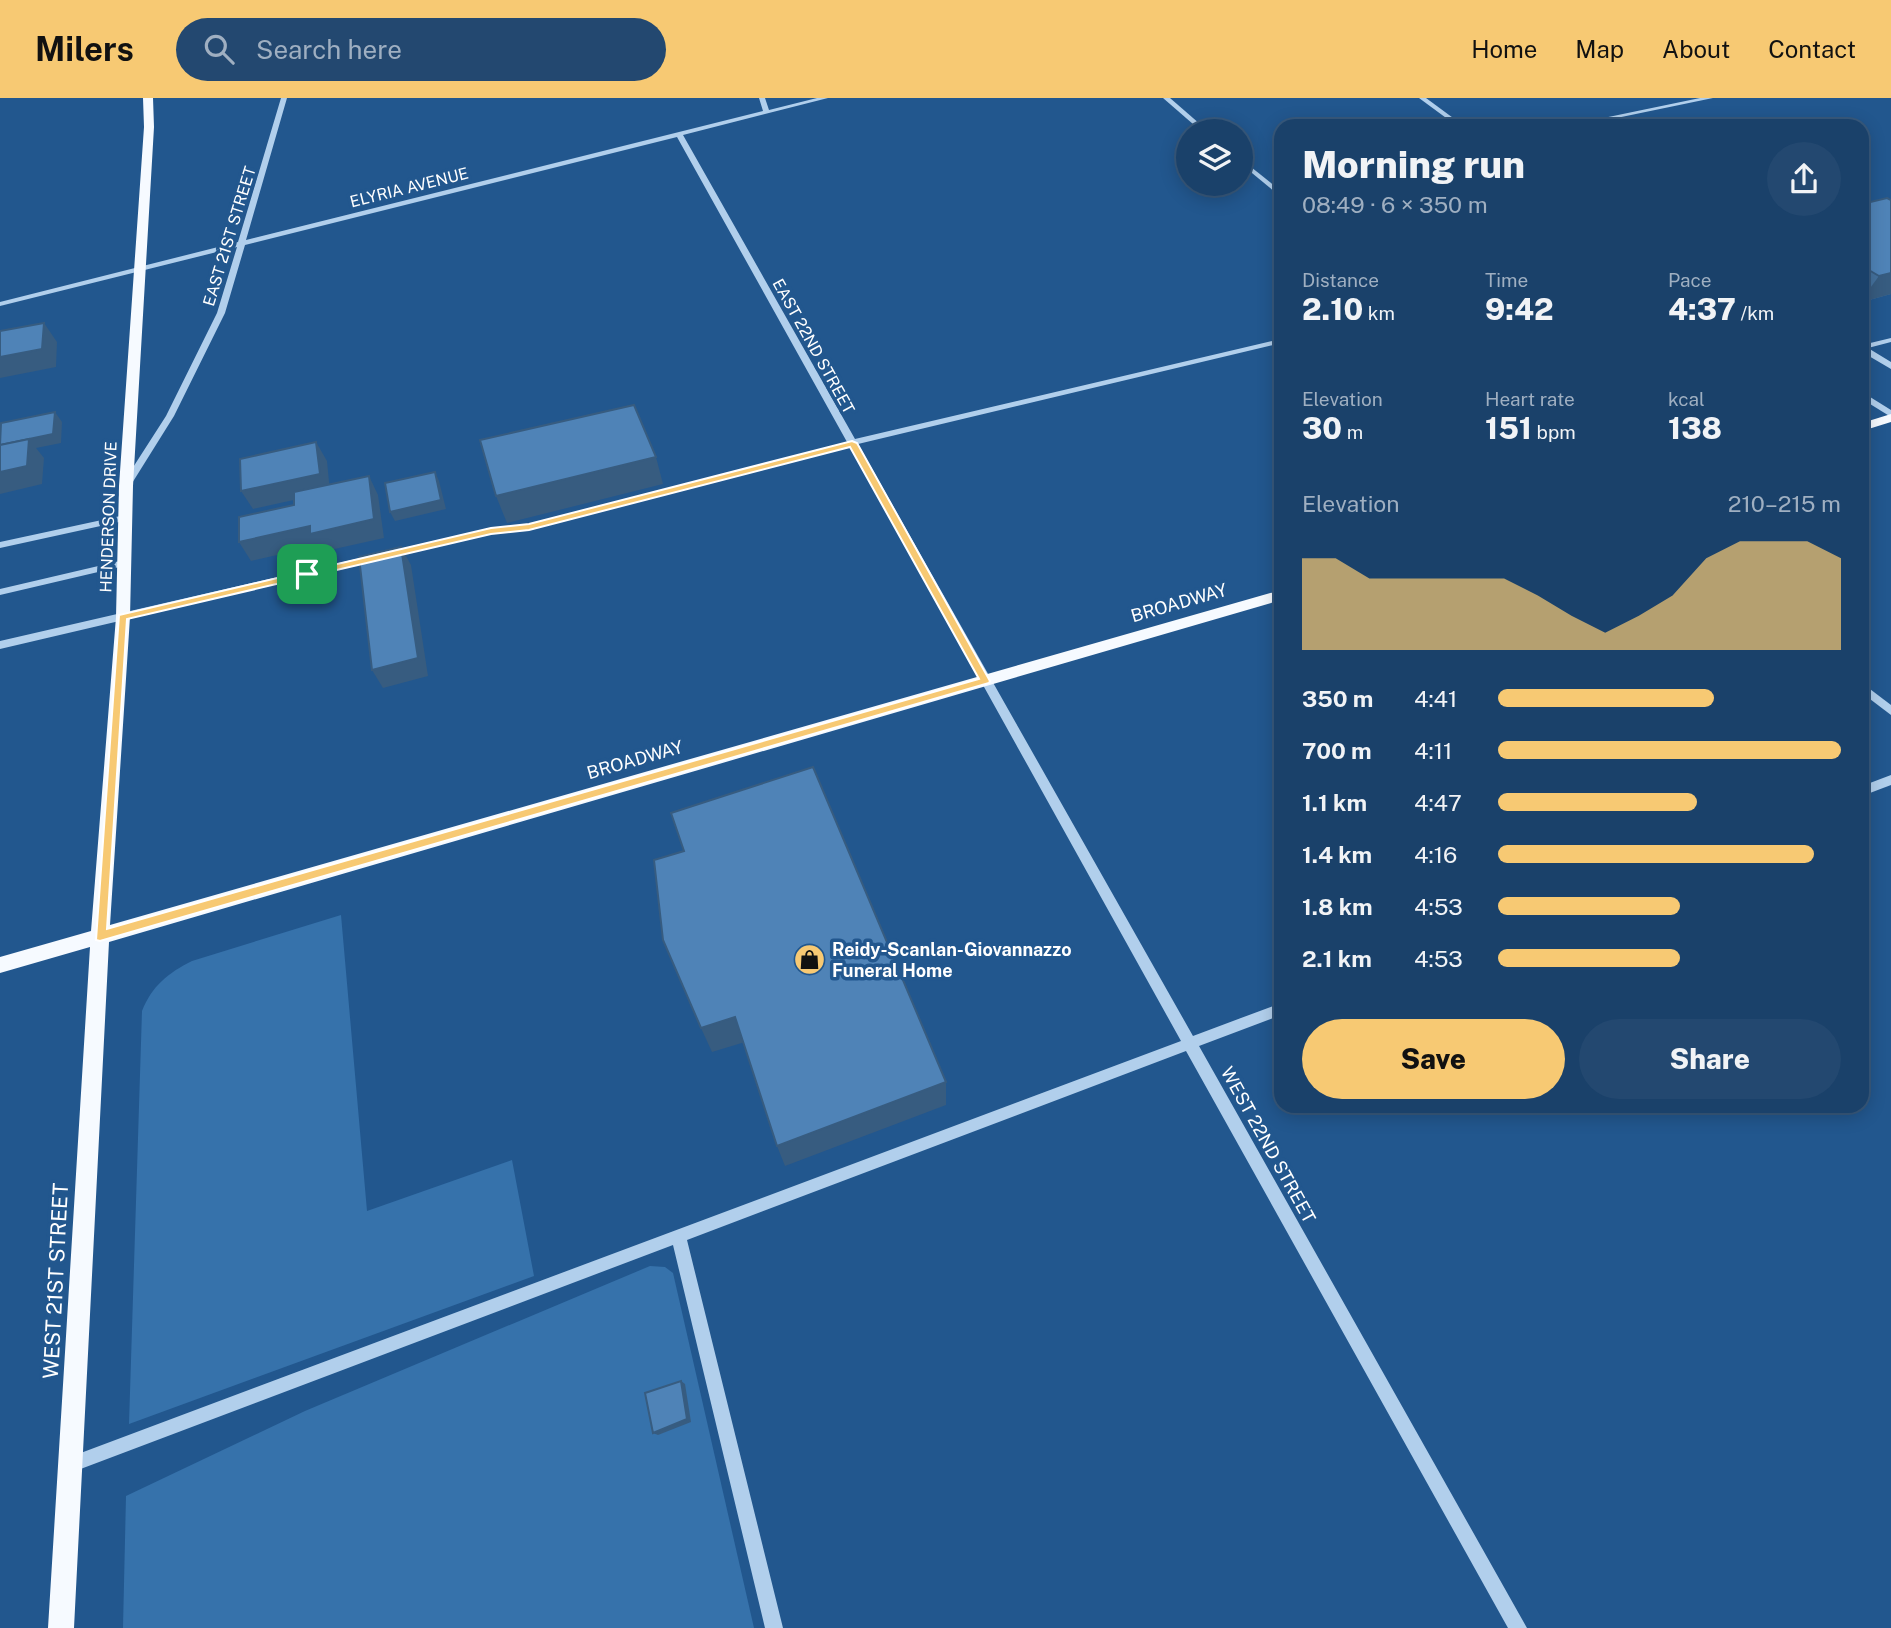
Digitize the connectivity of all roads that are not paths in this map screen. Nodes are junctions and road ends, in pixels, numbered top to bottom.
1 (148, 98) edge
2 (285, 98) edge
3 (762, 98) edge
4 (825, 98) edge
5 (1166, 98) edge
6 (1422, 98) edge
7 (1710, 98) edge
8 (767, 113) junction
9 (1191, 119) edge
10 (1451, 119) edge
11 (1604, 119) edge
12 (679, 134) junction
13 (1253, 171) edge
14 (1274, 184) edge
15 (1269, 185) junction
16 (1274, 189) edge
17 (242, 243) junction
18 (138, 269) junction
19 (0, 304) edge
20 (1891, 340) edge
21 (1274, 343) edge
22 (1869, 345) edge
23 (1869, 352) edge
24 (1891, 366) edge
25 (1869, 400) edge
26 (1891, 416) edge
27 (1869, 424) edge
28 (852, 443) junction
29 (126, 486) junction
30 (125, 518) junction
31 (0, 545) edge
32 (124, 563) junction
33 (0, 592) edge
34 (1274, 597) edge
35 (123, 617) junction
36 (0, 645) edge
37 (985, 681) junction
38 (1869, 693) edge
39 (1891, 711) edge
40 (1891, 780) edge
41 (1869, 788) edge
42 (100, 936) junction
43 (0, 965) edge
44 (1274, 1012) edge
45 (1189, 1044) junction
46 (678, 1236) junction
47 (70, 1465) junction
48 (61, 1628) edge
49 (774, 1628) edge
50 (1518, 1628) edge

1 - 18 main road, HENDERSON DRIVE
2 - 17 street, EAST 21ST STREET
3 - 8 street
4 - 8 street, ELYRIA AVENUE
5 - 9 street
6 - 10 street
7 - 11 street
8 - 12 street, ELYRIA AVENUE
12 - 17 street, ELYRIA AVENUE
12 - 28 street, EAST 22ND STREET
13 - 15 street
14 - 15 street
15 - 16 street
17 - 18 street, ELYRIA AVENUE
17 - 29 street, EAST 21ST STREET
18 - 19 street, ELYRIA AVENUE
18 - 29 main road, HENDERSON DRIVE
20 - 22 street
21 - 28 street
23 - 24 street
25 - 26 street
26 - 27 main road
28 - 35 street
28 - 37 street, EAST 22ND STREET
29 - 30 main road, HENDERSON DRIVE
30 - 31 street
30 - 32 main road, HENDERSON DRIVE
32 - 33 street
32 - 35 main road, HENDERSON DRIVE
34 - 37 main road, BROADWAY
35 - 36 street
35 - 42 main road, HENDERSON DRIVE
37 - 42 main road, BROADWAY
37 - 45 street, WEST 22ND STREET
38 - 39 street
40 - 41 street
42 - 43 main road, BROADWAY
42 - 47 main road, WEST 21ST STREET
44 - 45 street
45 - 46 street
45 - 50 street, WEST 22ND STREET
46 - 47 street
46 - 49 street
47 - 48 main road, WEST 21ST STREET

